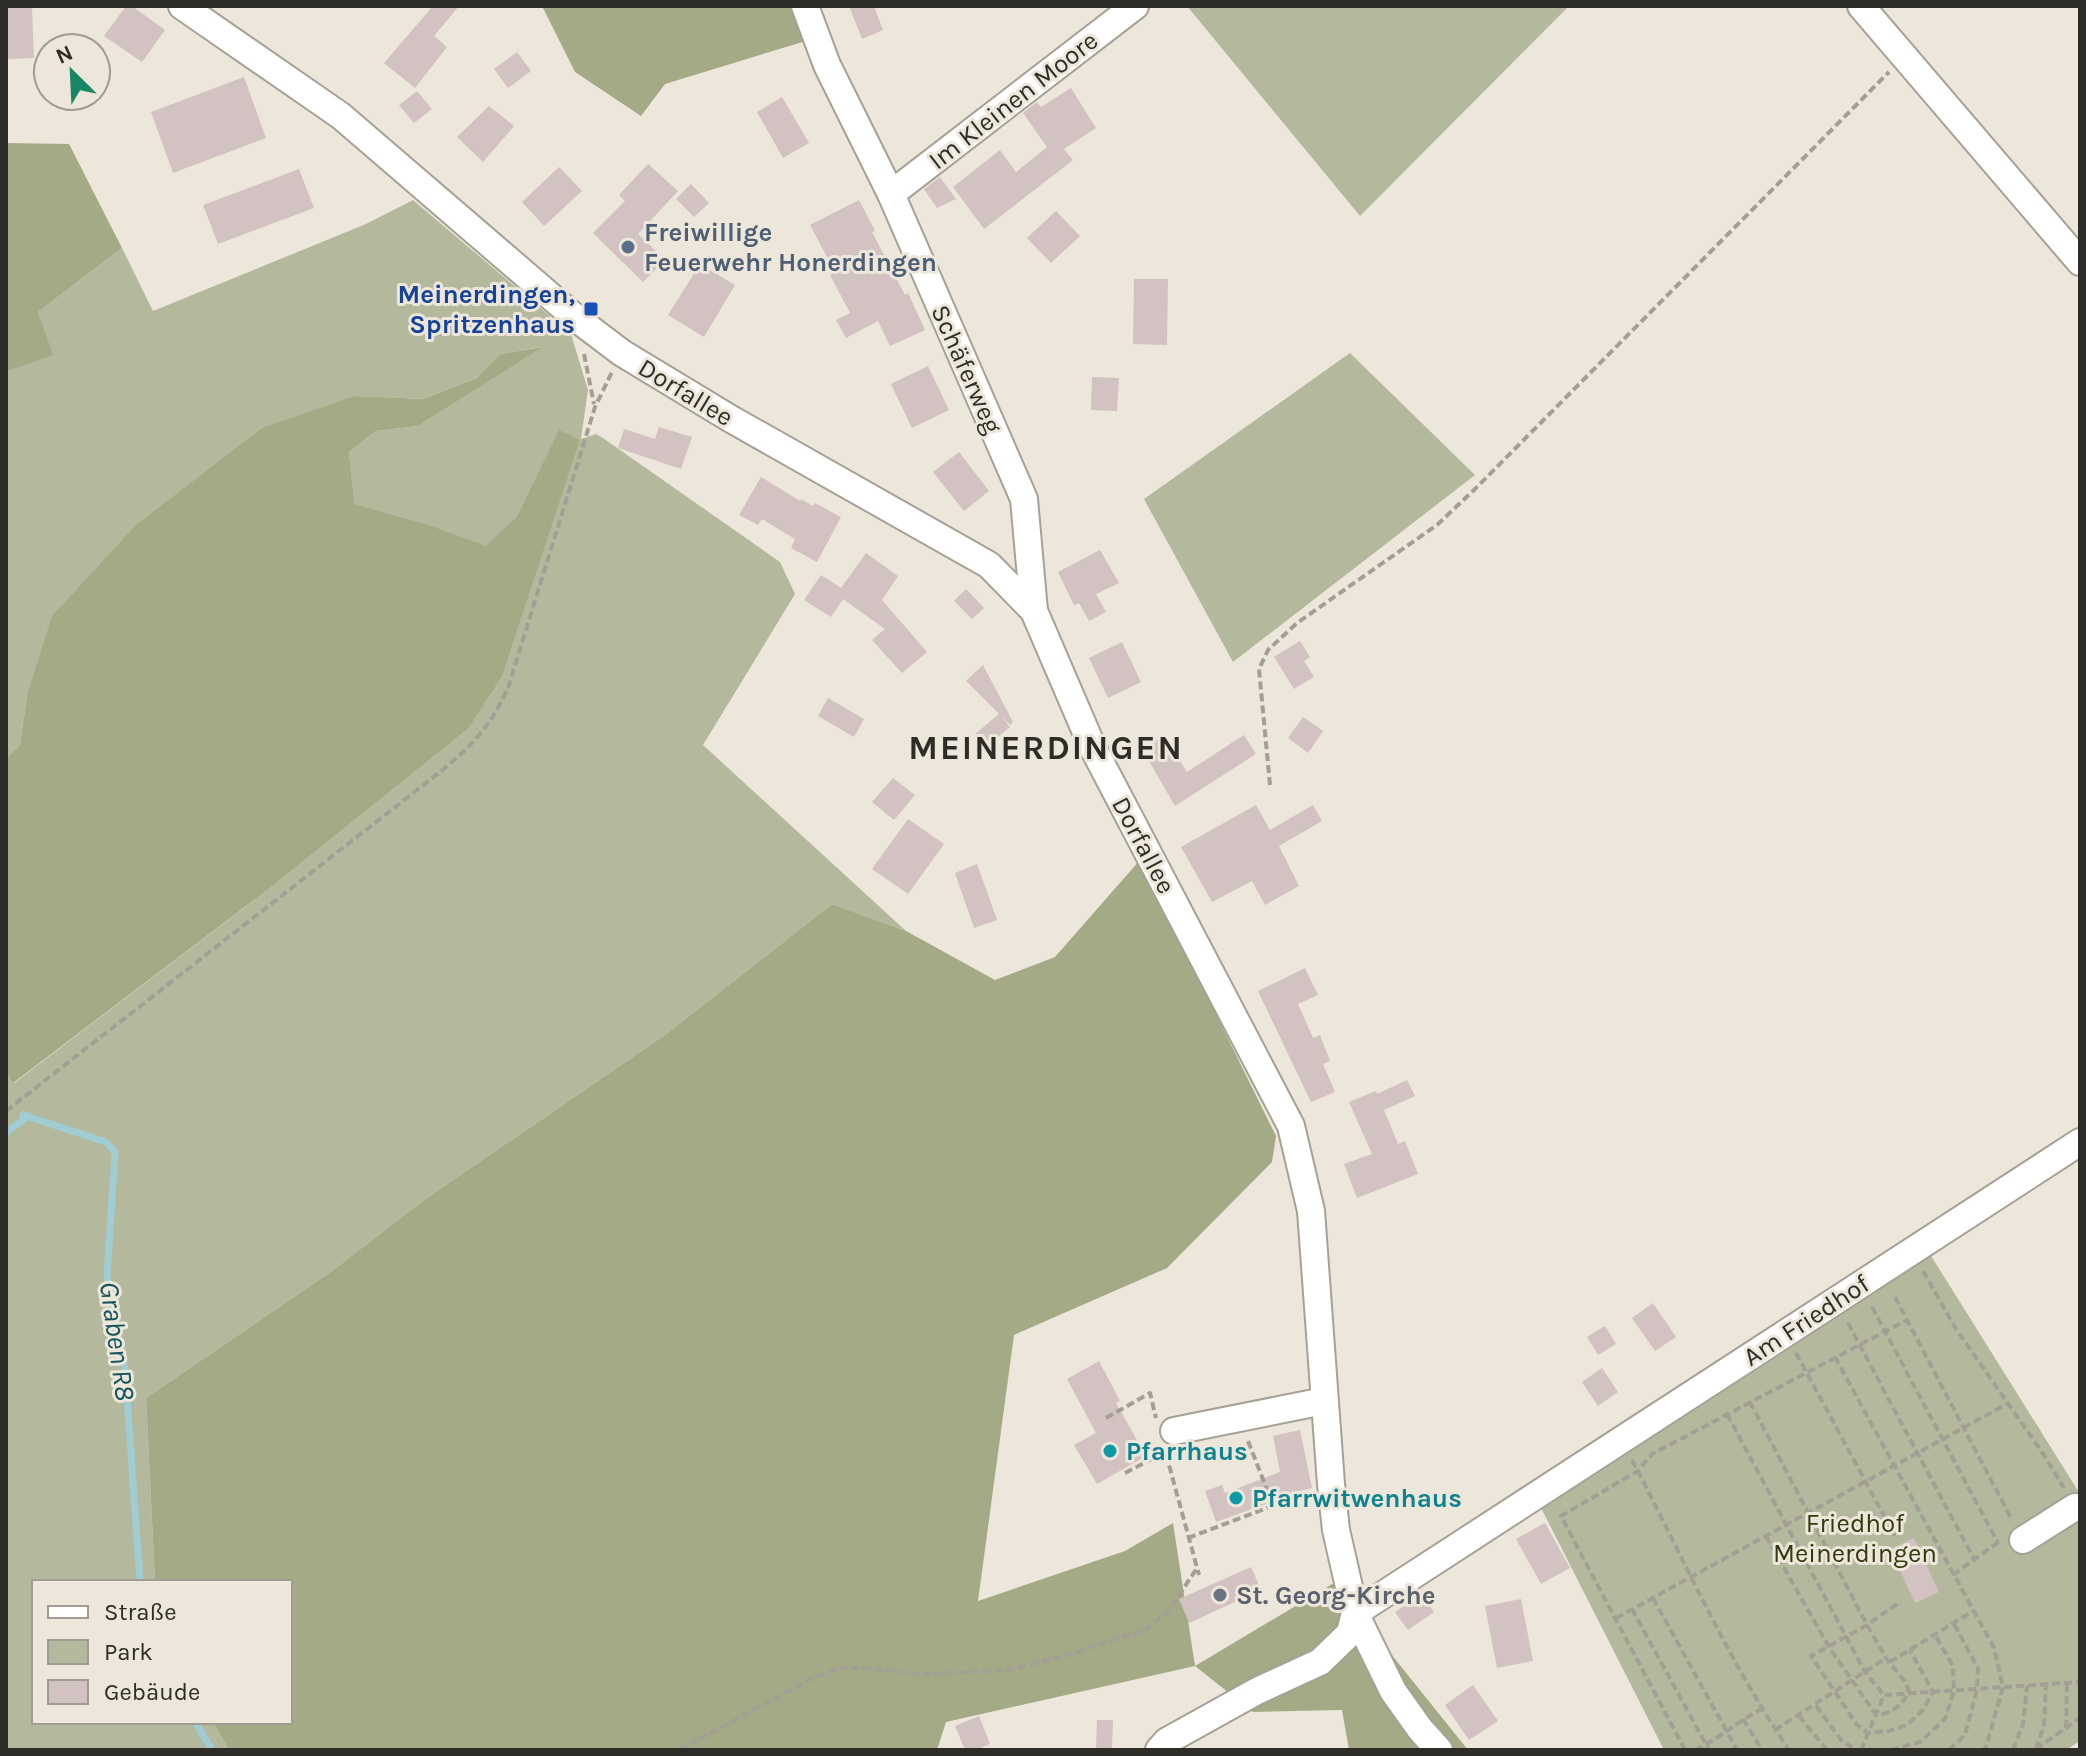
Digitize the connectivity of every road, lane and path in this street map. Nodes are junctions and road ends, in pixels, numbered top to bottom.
1 (182, 6) edge
2 (805, 6) edge
3 (1135, 6) edge
4 (1861, 6) edge
5 (1905, 56) junction
6 (891, 194) junction
7 (2080, 262) edge
8 (577, 319) junction
9 (622, 353) junction
10 (595, 407) junction
11 (1027, 532) junction
12 (989, 565) junction
13 (1034, 611) junction
14 (1270, 785) dead end
15 (6, 1111) edge
16 (2080, 1142) edge
17 (1911, 1252) junction
18 (1895, 1297) dead end
19 (1872, 1307) dead end
20 (1907, 1320) junction
21 (1848, 1323) dead end
22 (1885, 1331) junction
23 (1786, 1333) junction
24 (1859, 1344) junction
25 (1835, 1356) junction
26 (1806, 1372) junction
27 (1324, 1401) junction
28 (1750, 1402) junction
29 (2007, 1404) junction
30 (1727, 1414) junction
31 (1240, 1417) junction
32 (1106, 1418) dead end
33 (1964, 1428) junction
34 (1165, 1437) junction
35 (1942, 1439) junction
36 (1621, 1440) junction
37 (1917, 1453) junction
38 (1894, 1466) junction
39 (1638, 1471) junction
40 (1125, 1473) dead end
41 (1865, 1481) junction
42 (1331, 1484) junction
43 (1273, 1505) junction
44 (2075, 1507) joint
45 (1809, 1512) junction
46 (1787, 1524) junction
47 (1766, 1536) junction
48 (1895, 1536) dead end
49 (2013, 1537) junction
50 (1188, 1538) junction
51 (1974, 1559) junction
52 (1197, 1568) junction
53 (1199, 1575) dead end
54 (1953, 1575) junction
55 (1691, 1577) junction
56 (1653, 1597) junction
57 (1897, 1604) dead end
58 (1632, 1609) junction
59 (1973, 1611) junction
60 (1355, 1613) junction
61 (1616, 1618) junction
62 (1954, 1624) junction
63 (1867, 1625) junction
64 (1935, 1635) junction
65 (1847, 1636) junction
66 (1829, 1647) junction
67 (1910, 1650) junction
68 (1888, 1660) junction
69 (1865, 1672) junction
70 (1851, 1682) junction
71 (2080, 1682) edge
72 (2067, 1683) junction
73 (2046, 1684) junction
74 (2027, 1686) junction
75 (2003, 1687) junction
76 (1977, 1689) junction
77 (1954, 1691) junction
78 (1933, 1692) junction
79 (1834, 1693) junction
80 (1909, 1693) junction
81 (1884, 1695) junction
82 (1816, 1706) junction
83 (1762, 1709) junction
84 (1876, 1715) junction
85 (1799, 1716) junction
86 (2080, 1718) edge
87 (1743, 1719) junction
88 (2066, 1728) junction
89 (1775, 1730) junction
90 (1868, 1733) junction
91 (1726, 1734) junction
92 (1708, 1747) edge
93 (2035, 1749) edge
94 (679, 1750) edge
95 (1159, 1750) edge
96 (1439, 1750) edge
97 (1685, 1750) edge
98 (1695, 1750) edge
99 (1737, 1750) edge
100 (1762, 1750) edge
101 (1789, 1750) edge
102 (1827, 1750) edge
103 (1859, 1750) edge
104 (1891, 1750) edge
105 (1949, 1750) edge
106 (1983, 1750) edge
107 (2013, 1750) edge

1 - 8 street, Dorfallee
2 - 6 street, Schäferweg
3 - 6 street, Im Kleinen Moore
4 - 5 street
5 - 7 street
5 - 14 path
6 - 11 street, Schäferweg
8 - 9 street, Dorfallee
8 - 10 path
9 - 10 path
9 - 12 street, Dorfallee
10 - 15 path
11 - 12 street
11 - 13 street, Schäferweg
12 - 13 street, Dorfallee
13 - 27 street, Dorfallee
16 - 17 street, Am Friedhof
17 - 23 street, Am Friedhof
17 - 29 path
18 - 20 path
19 - 22 path
20 - 22 path
20 - 33 path
21 - 24 path
22 - 24 path
22 - 35 path
23 - 26 path
23 - 36 street, Am Friedhof
24 - 25 path
24 - 37 path
25 - 26 path
25 - 38 path
26 - 28 path
26 - 41 path
27 - 31 street
27 - 42 street, Dorfallee
28 - 30 path
28 - 45 path
29 - 33 path
29 - 44 path
30 - 39 path
30 - 46 path
31 - 34 street
31 - 43 path
32 - 34 path
33 - 35 path
33 - 49 path
34 - 40 path
34 - 50 path
35 - 37 path
35 - 49 path
36 - 39 path
36 - 60 street, Am Friedhof
37 - 38 path
37 - 51 path
38 - 41 path
38 - 54 path
39 - 55 path
39 - 61 path
41 - 45 path
41 - 48 path
42 - 43 path
42 - 60 street, Dorfallee
43 - 50 path
44 - 49 street
45 - 46 path
45 - 63 path
46 - 47 path
46 - 65 path
47 - 55 path
47 - 66 path
49 - 51 path
50 - 52 path
51 - 54 path
52 - 53 path
52 - 94 path
54 - 59 path
55 - 56 path
55 - 83 path
56 - 58 path
56 - 91 path
57 - 63 path
58 - 61 path
58 - 92 path
59 - 62 path
59 - 75 path
60 - 95 street
60 - 96 street, Dorfallee
61 - 97 path
62 - 64 path
62 - 76 path
63 - 65 path
63 - 68 path
64 - 67 path
64 - 77 path
65 - 66 path
65 - 69 path
66 - 70 path
66 - 79 path
67 - 68 path
67 - 78 path
68 - 69 path
68 - 80 path
69 - 70 path
69 - 81 path
70 - 79 path
70 - 84 path
71 - 72 path
72 - 73 path
72 - 88 path
73 - 74 path
73 - 93 path
74 - 75 path
74 - 107 path
75 - 76 path
75 - 106 path
76 - 77 path
76 - 105 path
77 - 78 path
77 - 104 path
78 - 80 path
78 - 90 path
79 - 82 path
79 - 90 path
80 - 81 path
80 - 84 path
81 - 84 path
82 - 85 path
82 - 103 path
83 - 87 path
83 - 89 path
84 - 90 path
85 - 89 path
85 - 102 path
86 - 88 path
87 - 91 path
87 - 100 path
88 - 93 path
89 - 101 path
90 - 103 path
91 - 92 path
91 - 99 path
92 - 98 path

